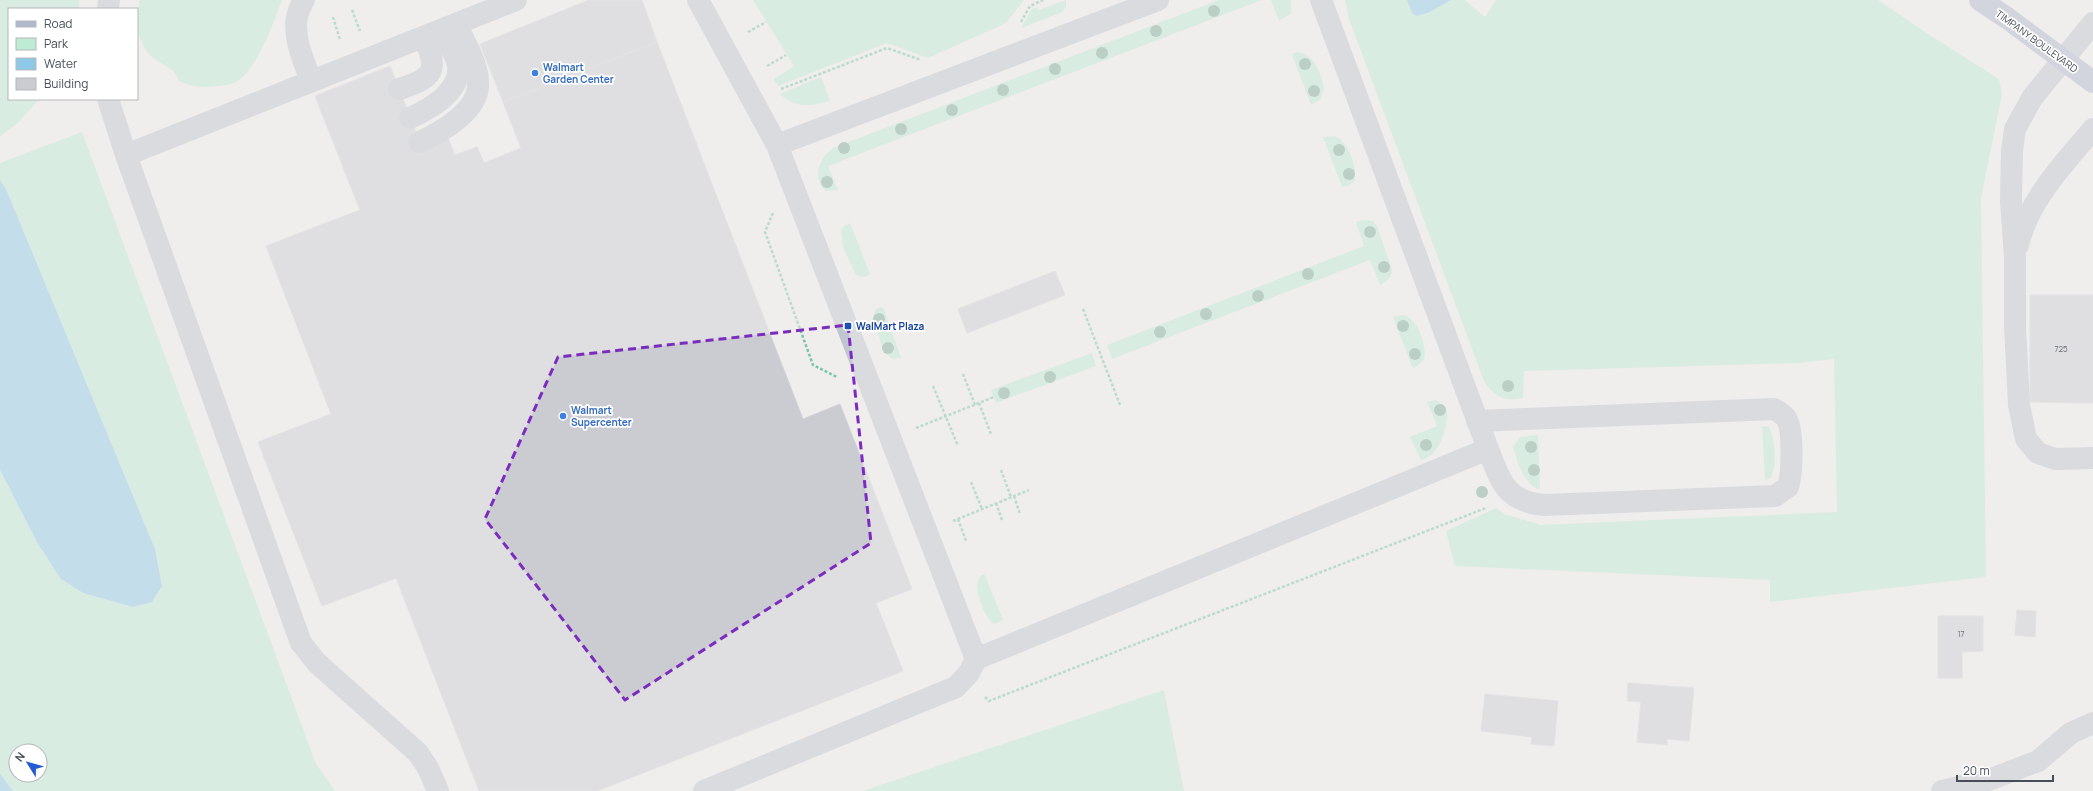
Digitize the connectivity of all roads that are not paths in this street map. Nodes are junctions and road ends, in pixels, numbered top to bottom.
1 (304, 0) edge
2 (516, 0) edge
3 (698, 0) edge
4 (1158, 0) edge
5 (1321, 0) edge
6 (1980, 0) edge
7 (2093, 23) edge
8 (441, 30) junction
9 (2063, 59) junction
10 (311, 81) junction
11 (2093, 82) edge
12 (399, 89) dead end
13 (108, 100) edge
14 (410, 118) dead end
15 (2093, 130) edge
16 (420, 142) dead end
17 (777, 146) junction
18 (126, 155) junction
19 (2015, 258) junction
20 (1478, 421) junction
21 (1488, 450) junction
22 (2093, 458) edge
23 (976, 659) junction
24 (2093, 723) edge
25 (438, 791) edge
26 (704, 791) edge
27 (1942, 791) edge

1 - 10 street
2 - 8 street
3 - 17 street
4 - 17 street
5 - 20 street
6 - 9 main road, TIMPANY BOULEVARD
7 - 9 street
8 - 10 street
8 - 12 street
8 - 14 street
8 - 16 street
9 - 11 main road, TIMPANY BOULEVARD
9 - 19 street
10 - 18 street
13 - 18 street
15 - 19 street
17 - 23 street
18 - 25 street
19 - 22 street
20 - 21 street
20 - 21 street
21 - 23 street
23 - 26 street
24 - 27 street

